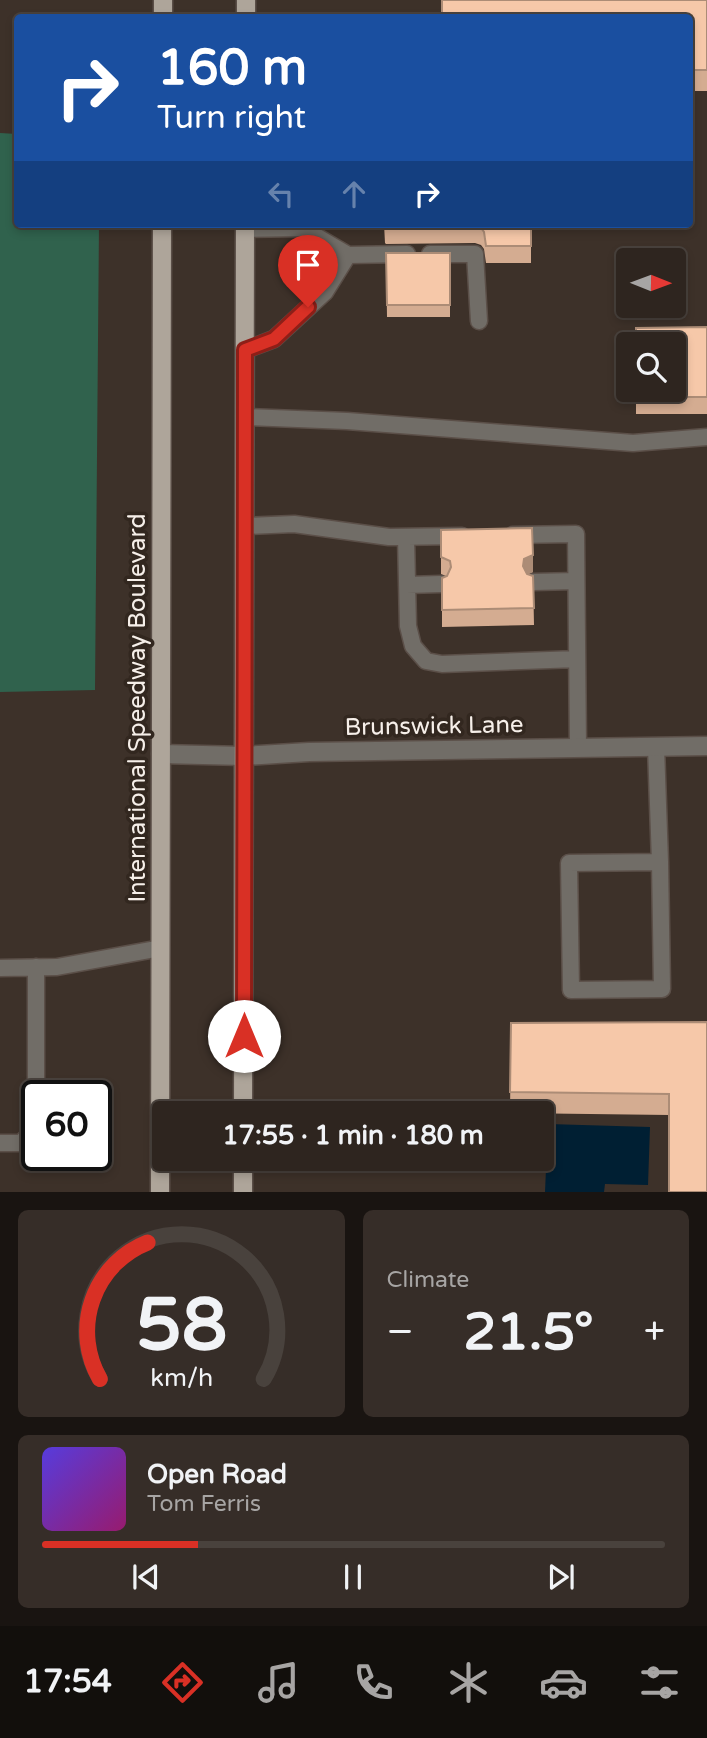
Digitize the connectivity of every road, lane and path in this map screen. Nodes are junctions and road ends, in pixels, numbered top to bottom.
1 (163, 228) edge
2 (245, 228) edge
3 (302, 228) edge
4 (348, 255) junction
5 (479, 321) dead end
6 (245, 350) junction
7 (244, 417) junction
8 (707, 437) edge
9 (244, 526) junction
10 (498, 535) edge
11 (471, 536) edge
12 (406, 537) junction
13 (576, 581) junction
14 (533, 582) edge
15 (441, 584) edge
16 (407, 585) junction
17 (577, 659) junction
18 (707, 746) edge
19 (656, 747) junction
20 (578, 748) junction
21 (161, 754) junction
22 (244, 756) junction
23 (660, 862) junction
24 (161, 948) junction
25 (36, 967) junction
26 (0, 968) edge
27 (243, 1101) edge
28 (0, 1143) edge
29 (243, 1171) edge
30 (160, 1192) edge
31 (243, 1192) edge

1 - 21 main road, International Speedway Boulevard
2 - 6 main road
3 - 4 lane
4 - 5 lane
4 - 6 lane
6 - 7 main road
7 - 8 lane
7 - 9 main road
9 - 12 lane
9 - 22 main road
10 - 13 lane
11 - 12 lane
12 - 16 lane
13 - 14 lane
13 - 17 lane
15 - 16 lane
16 - 17 lane
17 - 20 lane
18 - 19 street, Brunswick Lane
19 - 20 street, Brunswick Lane
19 - 23 lane
20 - 22 street, Brunswick Lane
21 - 22 street, Brunswick Lane
21 - 24 main road, International Speedway Boulevard
22 - 27 main road
23 - 23 lane
24 - 25 lane
24 - 30 main road, International Speedway Boulevard
25 - 26 lane
25 - 28 lane
29 - 31 main road

